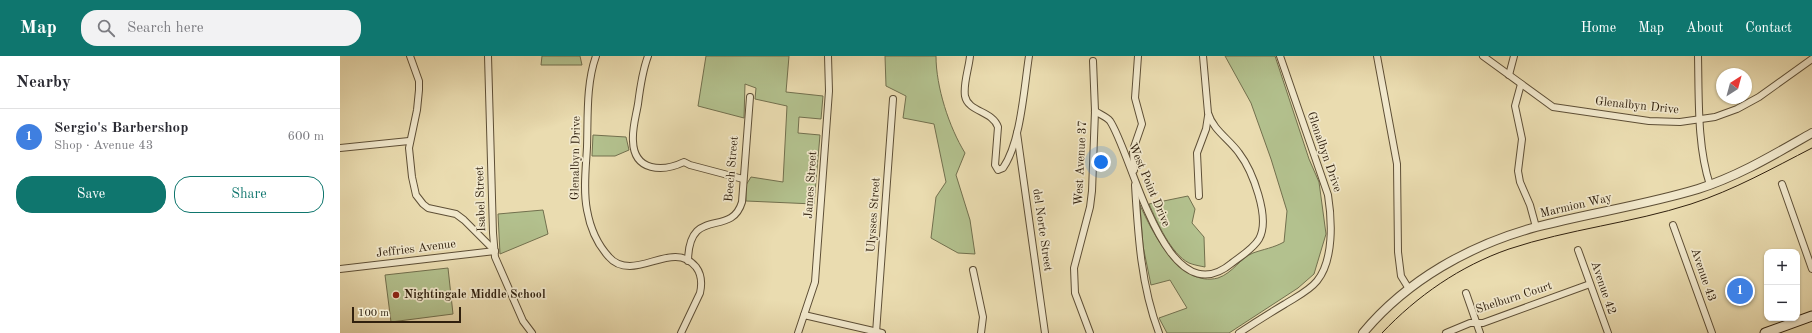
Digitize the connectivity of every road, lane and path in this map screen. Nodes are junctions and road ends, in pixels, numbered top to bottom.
1 (410, 56) edge
2 (488, 56) edge
3 (596, 56) edge
4 (648, 56) edge
5 (828, 56) edge
6 (970, 56) edge
7 (1029, 56) edge
8 (1138, 56) edge
9 (1203, 56) edge
10 (1280, 56) edge
11 (1376, 56) edge
12 (1483, 56) edge
13 (1514, 56) edge
14 (1698, 56) edge
15 (1806, 56) edge
16 (1812, 59) edge
17 (1093, 61) dead end
18 (1805, 64) junction
19 (1510, 75) junction
20 (1521, 84) junction
21 (750, 97) dead end
22 (893, 99) dead end
23 (1095, 111) junction
24 (1208, 113) junction
25 (1700, 120) junction
26 (1017, 130) junction
27 (1812, 133) edge
28 (409, 141) junction
29 (340, 148) edge
30 (1134, 174) junction
31 (743, 180) junction
32 (1782, 184) dead end
33 (1710, 185) junction
34 (1199, 196) dead end
35 (1674, 225) dead end
36 (1536, 228) junction
37 (1578, 250) dead end
38 (494, 251) junction
39 (688, 261) junction
40 (340, 269) edge
41 (1812, 269) edge
42 (973, 270) dead end
43 (1590, 284) junction
44 (1409, 289) junction
45 (1466, 293) dead end
46 (804, 315) junction
47 (1812, 316) edge
48 (1477, 323) junction
49 (878, 332) edge
50 (532, 333) edge
51 (681, 333) edge
52 (798, 333) edge
53 (980, 333) edge
54 (1045, 333) edge
55 (1090, 333) edge
56 (1159, 333) edge
57 (1239, 333) edge
58 (1364, 333) edge
59 (1446, 333) edge
60 (1480, 333) edge
61 (1608, 333) edge
62 (1712, 333) edge
63 (1765, 333) edge

1 - 28 street
2 - 38 street, Isabel Street
3 - 39 street, Glenalbyn Drive
4 - 31 street
5 - 46 street, James Street
6 - 26 street
7 - 26 street
8 - 30 street
9 - 24 street, West Point Drive
10 - 57 street, Glenalbyn Drive
11 - 44 street
12 - 19 street, Glenalbyn Drive
13 - 19 street
14 - 25 street
15 - 18 street
16 - 18 street, Glenalbyn Drive
17 - 23 street, West Avenue 37
18 - 25 street, Glenalbyn Drive
19 - 20 street, Glenalbyn Drive
20 - 25 street, Glenalbyn Drive
20 - 36 street
21 - 31 street, Beech Street
22 - 49 street, Ulysses Street
23 - 30 street, West Point Drive
23 - 55 street, West Avenue 37
24 - 30 street, West Point Drive
24 - 34 street
25 - 33 street
26 - 54 street, del Norte Street
27 - 33 street, Marmion Way
28 - 29 street
28 - 38 street
30 - 56 street
31 - 39 street, Beech Street
32 - 41 street
33 - 36 street, Marmion Way
35 - 62 street, Avenue 43
36 - 44 street, Marmion Way
37 - 43 street, Avenue 42
38 - 40 street, Jeffries Avenue
38 - 50 street, Isabel Street
39 - 51 street
42 - 53 street
43 - 48 street, Shelburn Court
43 - 61 street, Avenue 42
44 - 58 street, Marmion Way
45 - 48 street
46 - 49 street
46 - 52 street
47 - 63 main road
48 - 59 street, Shelburn Court
48 - 60 street

